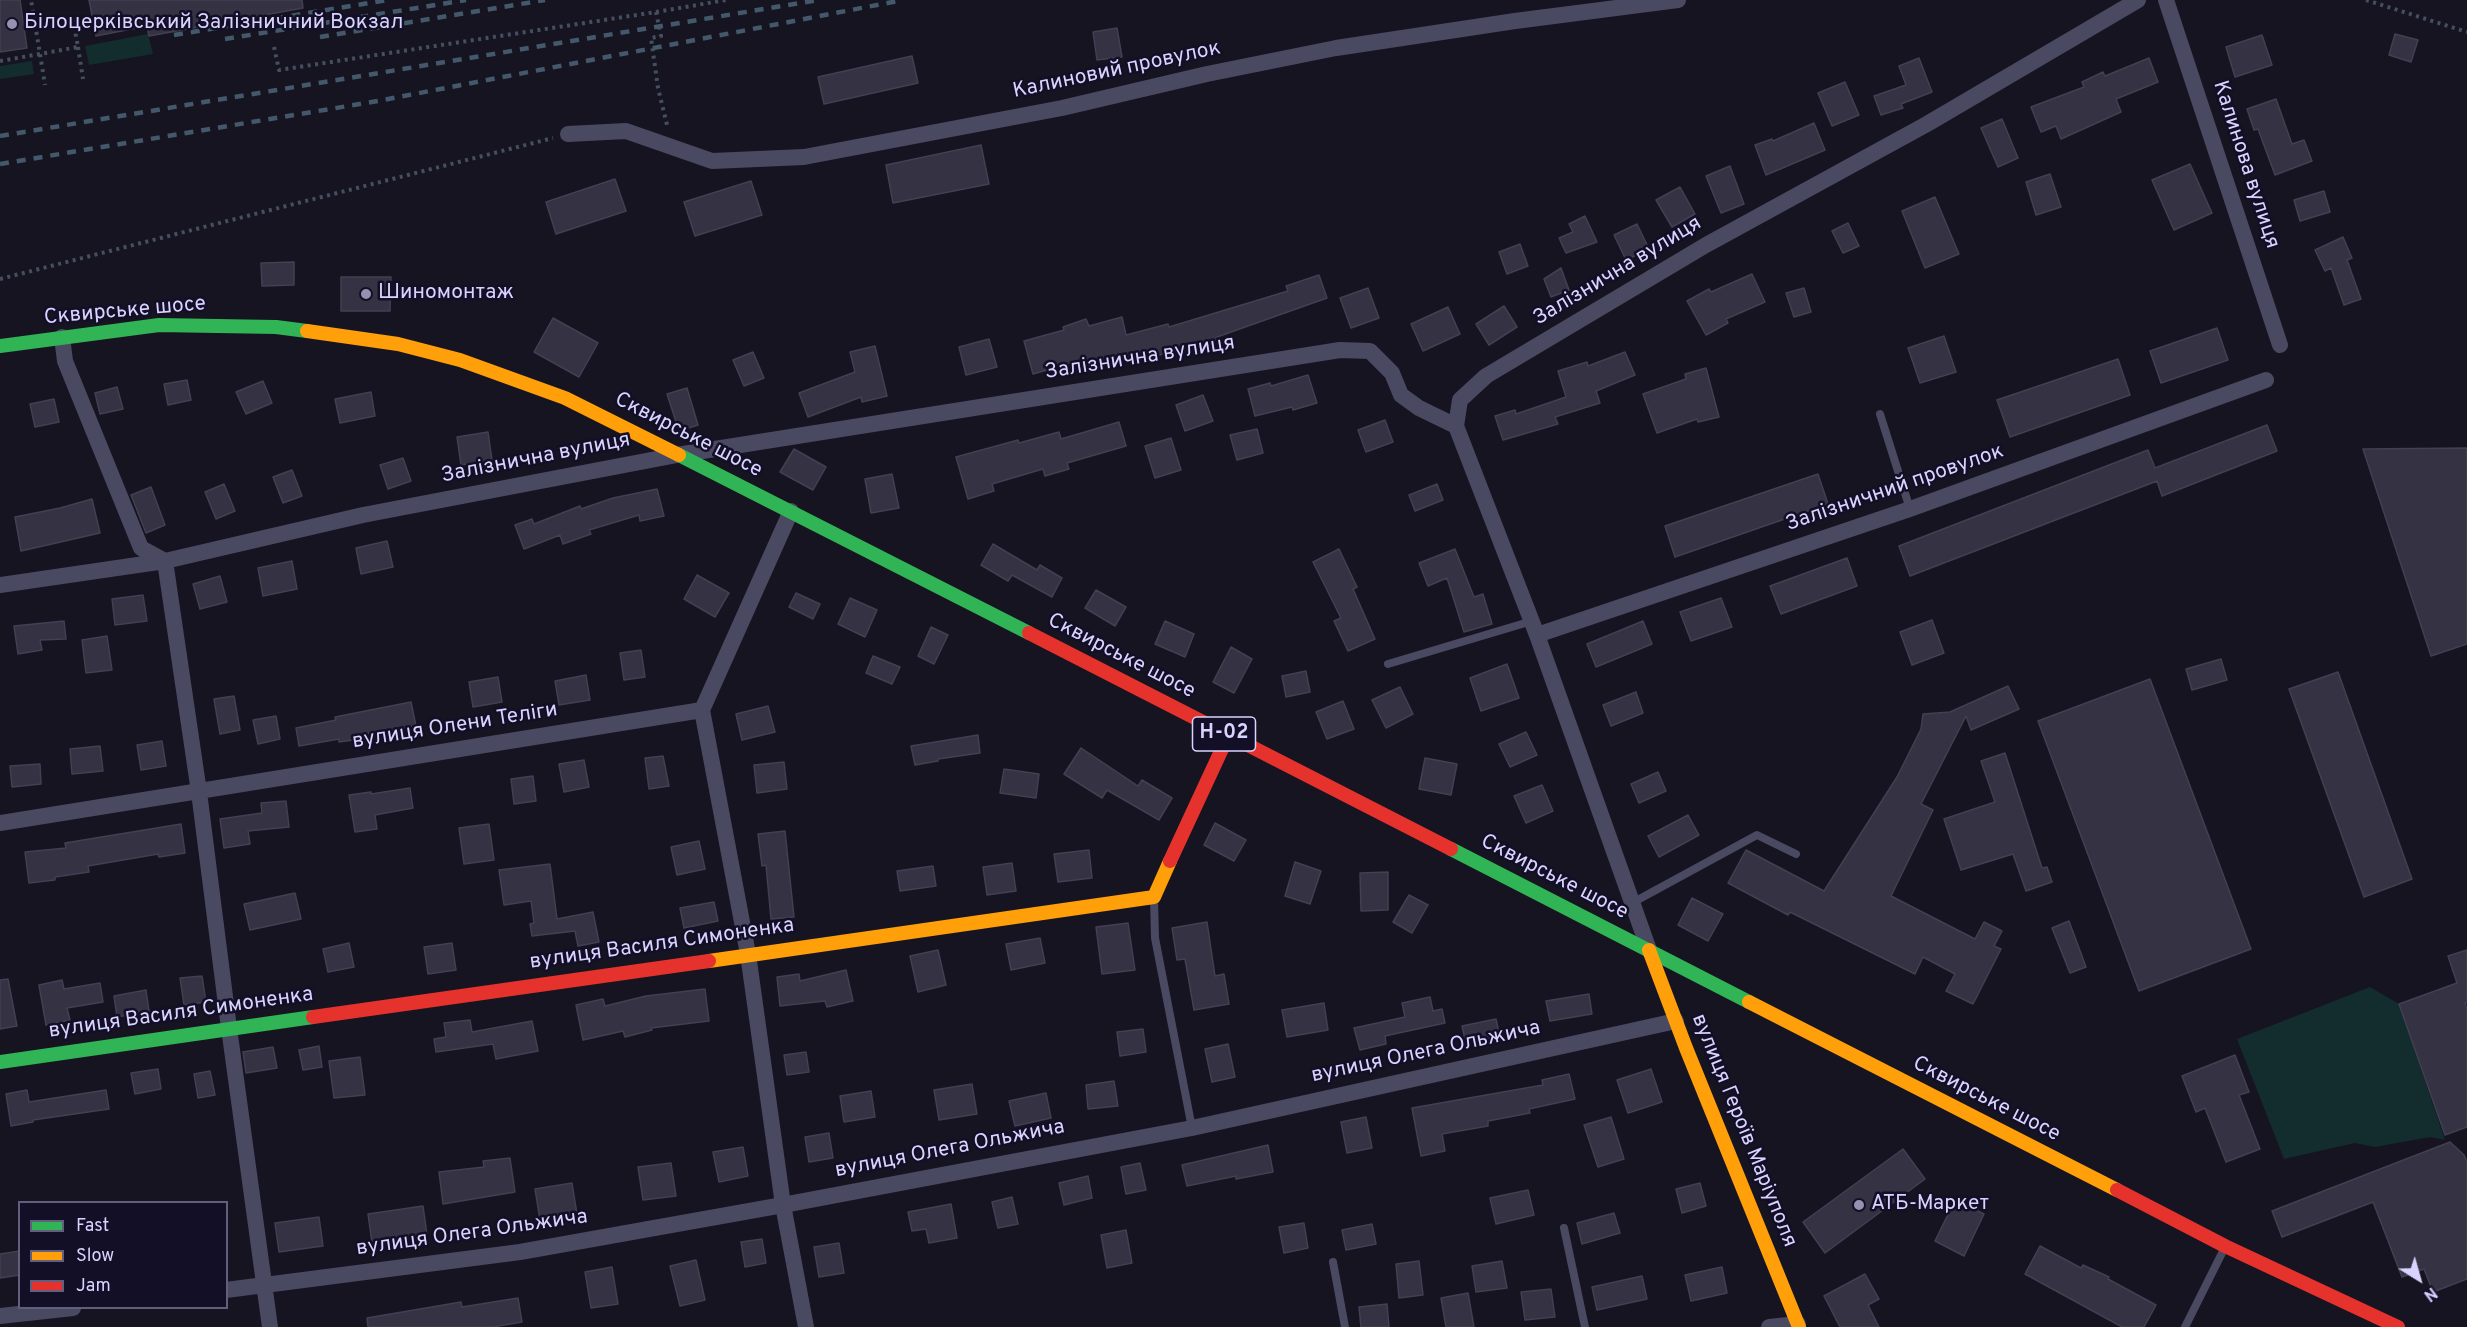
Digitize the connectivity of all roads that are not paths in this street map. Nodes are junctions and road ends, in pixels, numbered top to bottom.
1 (1678, 0) edge
2 (2138, 0) edge
3 (2166, 0) edge
4 (568, 134) road end
5 (62, 337) junction
6 (2280, 345) dead end
7 (0, 346) edge
8 (2266, 380) dead end
9 (1880, 414) dead end
10 (1456, 426) junction
11 (676, 455) junction
12 (1910, 509) junction
13 (791, 511) junction
14 (165, 561) junction
15 (0, 585) edge
16 (1534, 628) junction
17 (1388, 664) dead end
18 (702, 710) junction
19 (1228, 736) junction
20 (200, 792) junction
21 (0, 823) edge
22 (1796, 854) dead end
23 (1154, 897) junction
24 (1632, 903) junction
25 (1649, 950) junction
26 (748, 954) junction
27 (1676, 1021) junction
28 (229, 1028) junction
29 (0, 1062) edge
30 (1192, 1128) junction
31 (783, 1205) junction
32 (1564, 1228) dead end
33 (2225, 1246) junction
34 (1333, 1262) dead end
35 (264, 1286) junction
36 (228, 1290) edge
37 (64, 1309) edge
38 (0, 1316) edge
39 (1798, 1325) edge
40 (270, 1327) edge
41 (806, 1327) edge
42 (1345, 1327) edge
43 (1585, 1327) edge
44 (1769, 1327) edge
45 (2185, 1327) edge
46 (2398, 1327) edge

1 - 4 street, Калиновий провулок
2 - 10 street, Залізнична вулиця
3 - 6 street, Калинова вулиця
5 - 7 main road, Сквирське шосе / Н-02
5 - 11 main road, Сквирське шосе / Н-02
5 - 14 street
8 - 12 street, Залізничний провулок
9 - 12 lane
10 - 11 street, Залізнична вулиця
10 - 16 street
11 - 13 main road, Сквирське шосе / Н-02
11 - 14 street, Залізнична вулиця
12 - 16 street, Залізничний провулок
13 - 18 street
13 - 19 main road, Сквирське шосе / Н-02
14 - 15 street, Залізнична вулиця
14 - 20 street
16 - 17 lane
16 - 24 street
18 - 20 street, вулиця Олени Теліги
18 - 26 street
19 - 23 main road
19 - 25 main road, Сквирське шосе / Н-02
20 - 21 street, вулиця Олени Теліги
20 - 28 street
22 - 24 lane
23 - 26 main road, вулиця Василя Симоненка
23 - 30 lane
24 - 25 street
25 - 27 main road, вулиця Героїв Маріуполя
25 - 33 main road, Сквирське шосе / Н-02
26 - 28 main road, вулиця Василя Симоненка
26 - 31 street
27 - 30 street, вулиця Олега Ольжича
27 - 39 main road, вулиця Героїв Маріуполя
28 - 29 main road, вулиця Василя Симоненка
28 - 35 street
30 - 31 street, вулиця Олега Ольжича
31 - 35 street, вулиця Олега Ольжича
31 - 41 street
32 - 43 lane
33 - 45 lane
33 - 46 main road, Сквирське шосе / Н-02
34 - 42 lane
35 - 36 street, вулиця Олега Ольжича
35 - 40 street
37 - 38 street
39 - 44 street

